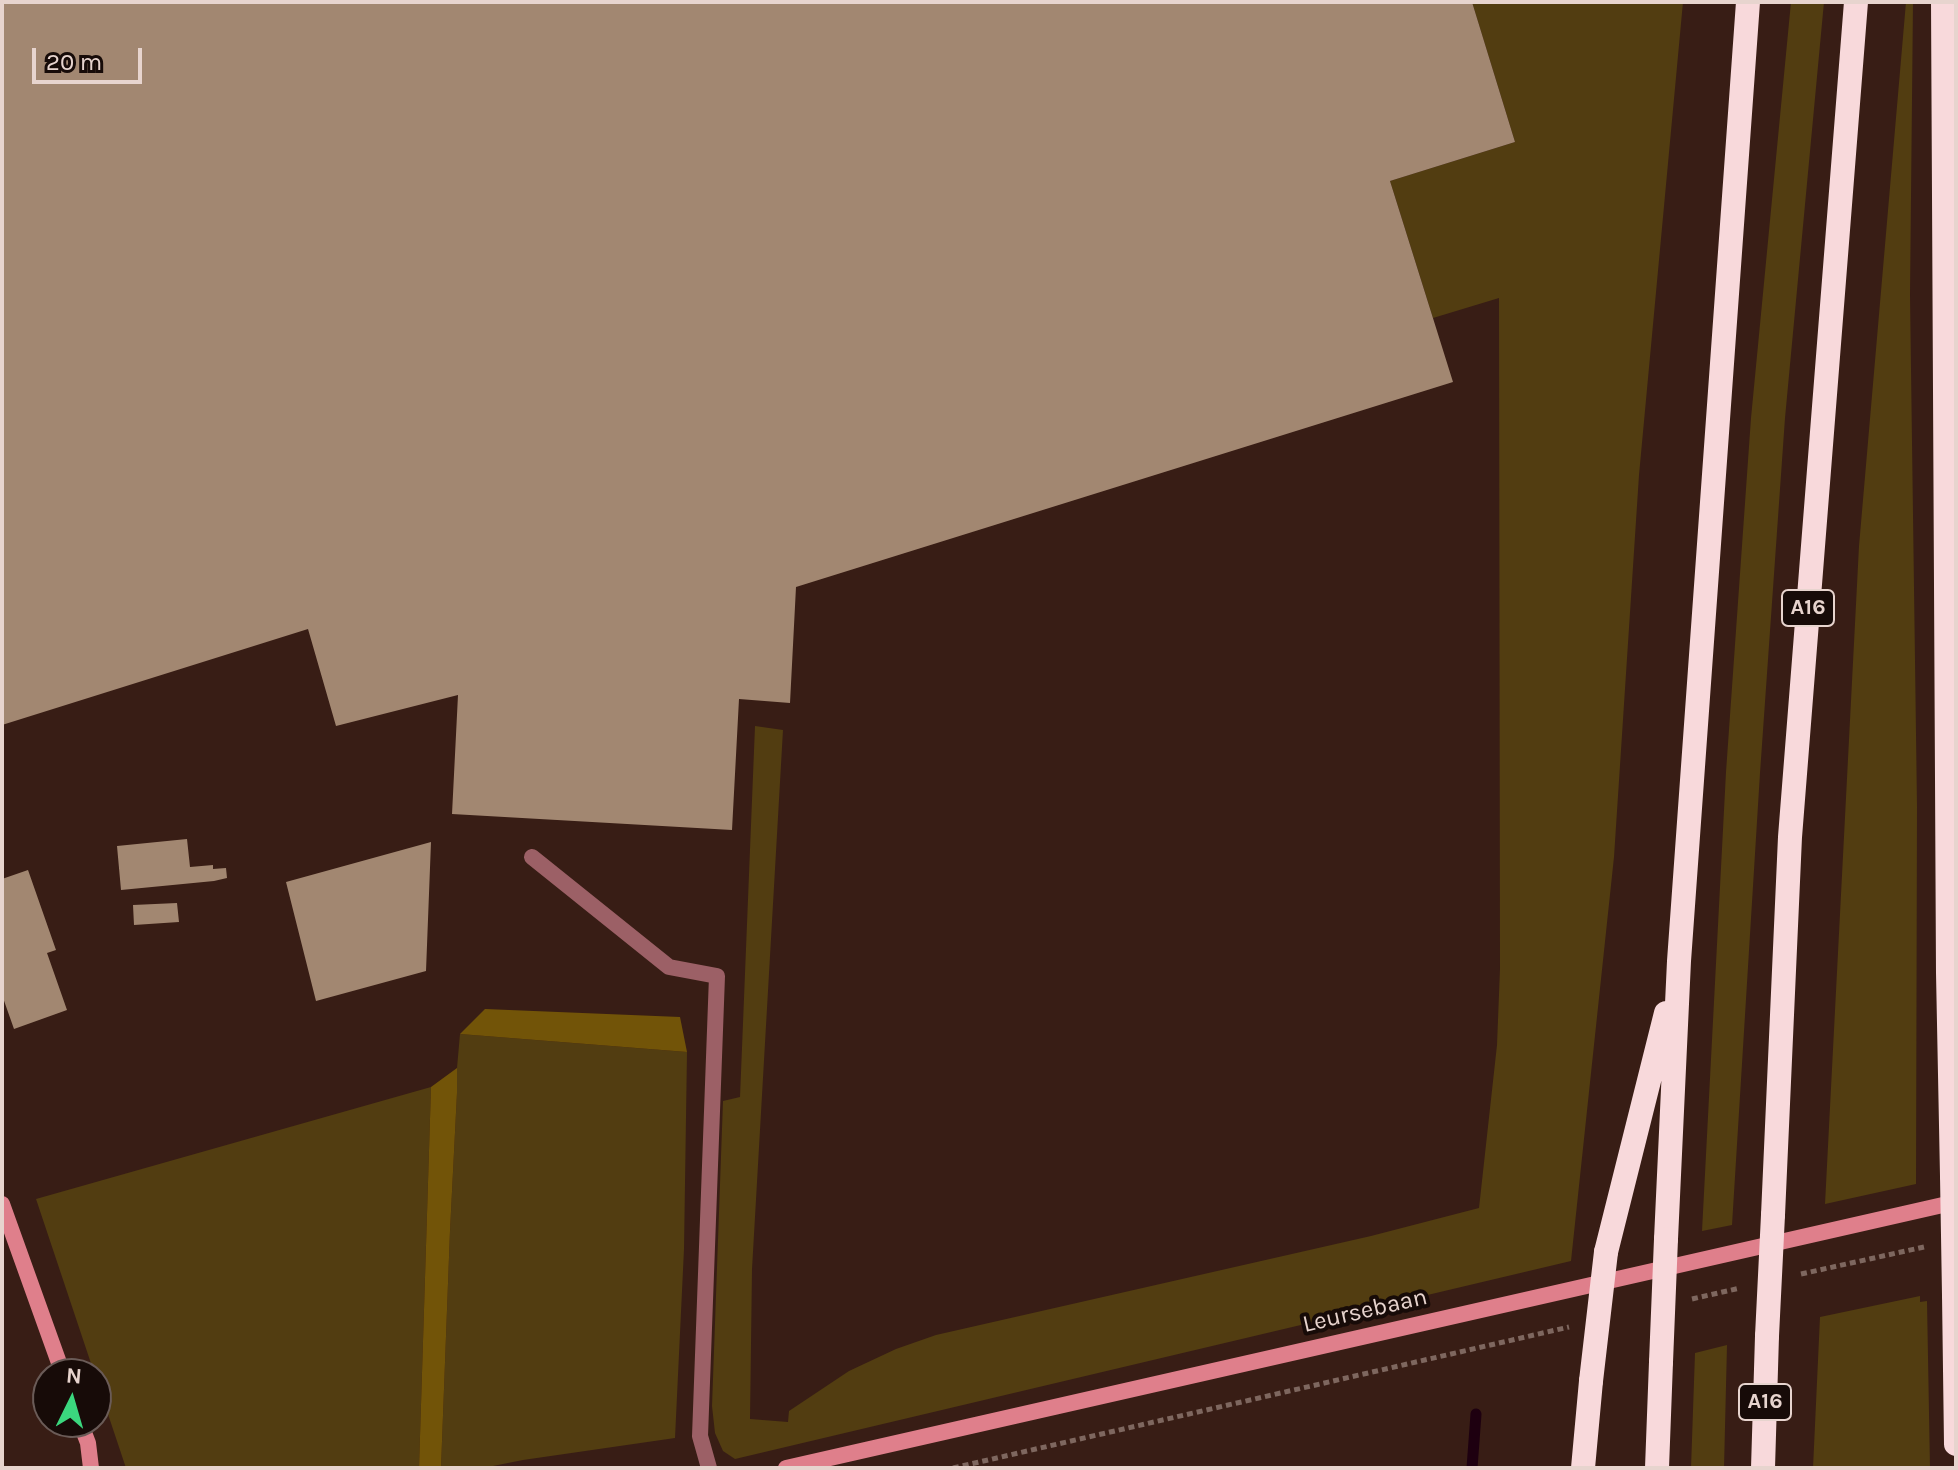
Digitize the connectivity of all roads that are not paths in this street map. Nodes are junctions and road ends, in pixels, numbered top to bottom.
1 (1748, 2) edge
2 (1856, 2) edge
3 (1943, 2) edge
4 (532, 857) dead end
5 (1679, 961) junction
6 (1956, 1202) edge
7 (2, 1204) edge
8 (57, 1358) edge
9 (86, 1438) edge
10 (1956, 1444) edge
11 (91, 1468) edge
12 (709, 1468) edge
13 (786, 1468) edge
14 (1583, 1468) edge
15 (1657, 1468) edge
16 (1763, 1468) edge

1 - 5 highway
2 - 16 highway, A16, bridge
3 - 10 highway, bridge
4 - 12 lane
5 - 14 highway, bridge
5 - 15 highway, bridge
6 - 13 street, Leursebaan
7 - 8 street
9 - 11 street

